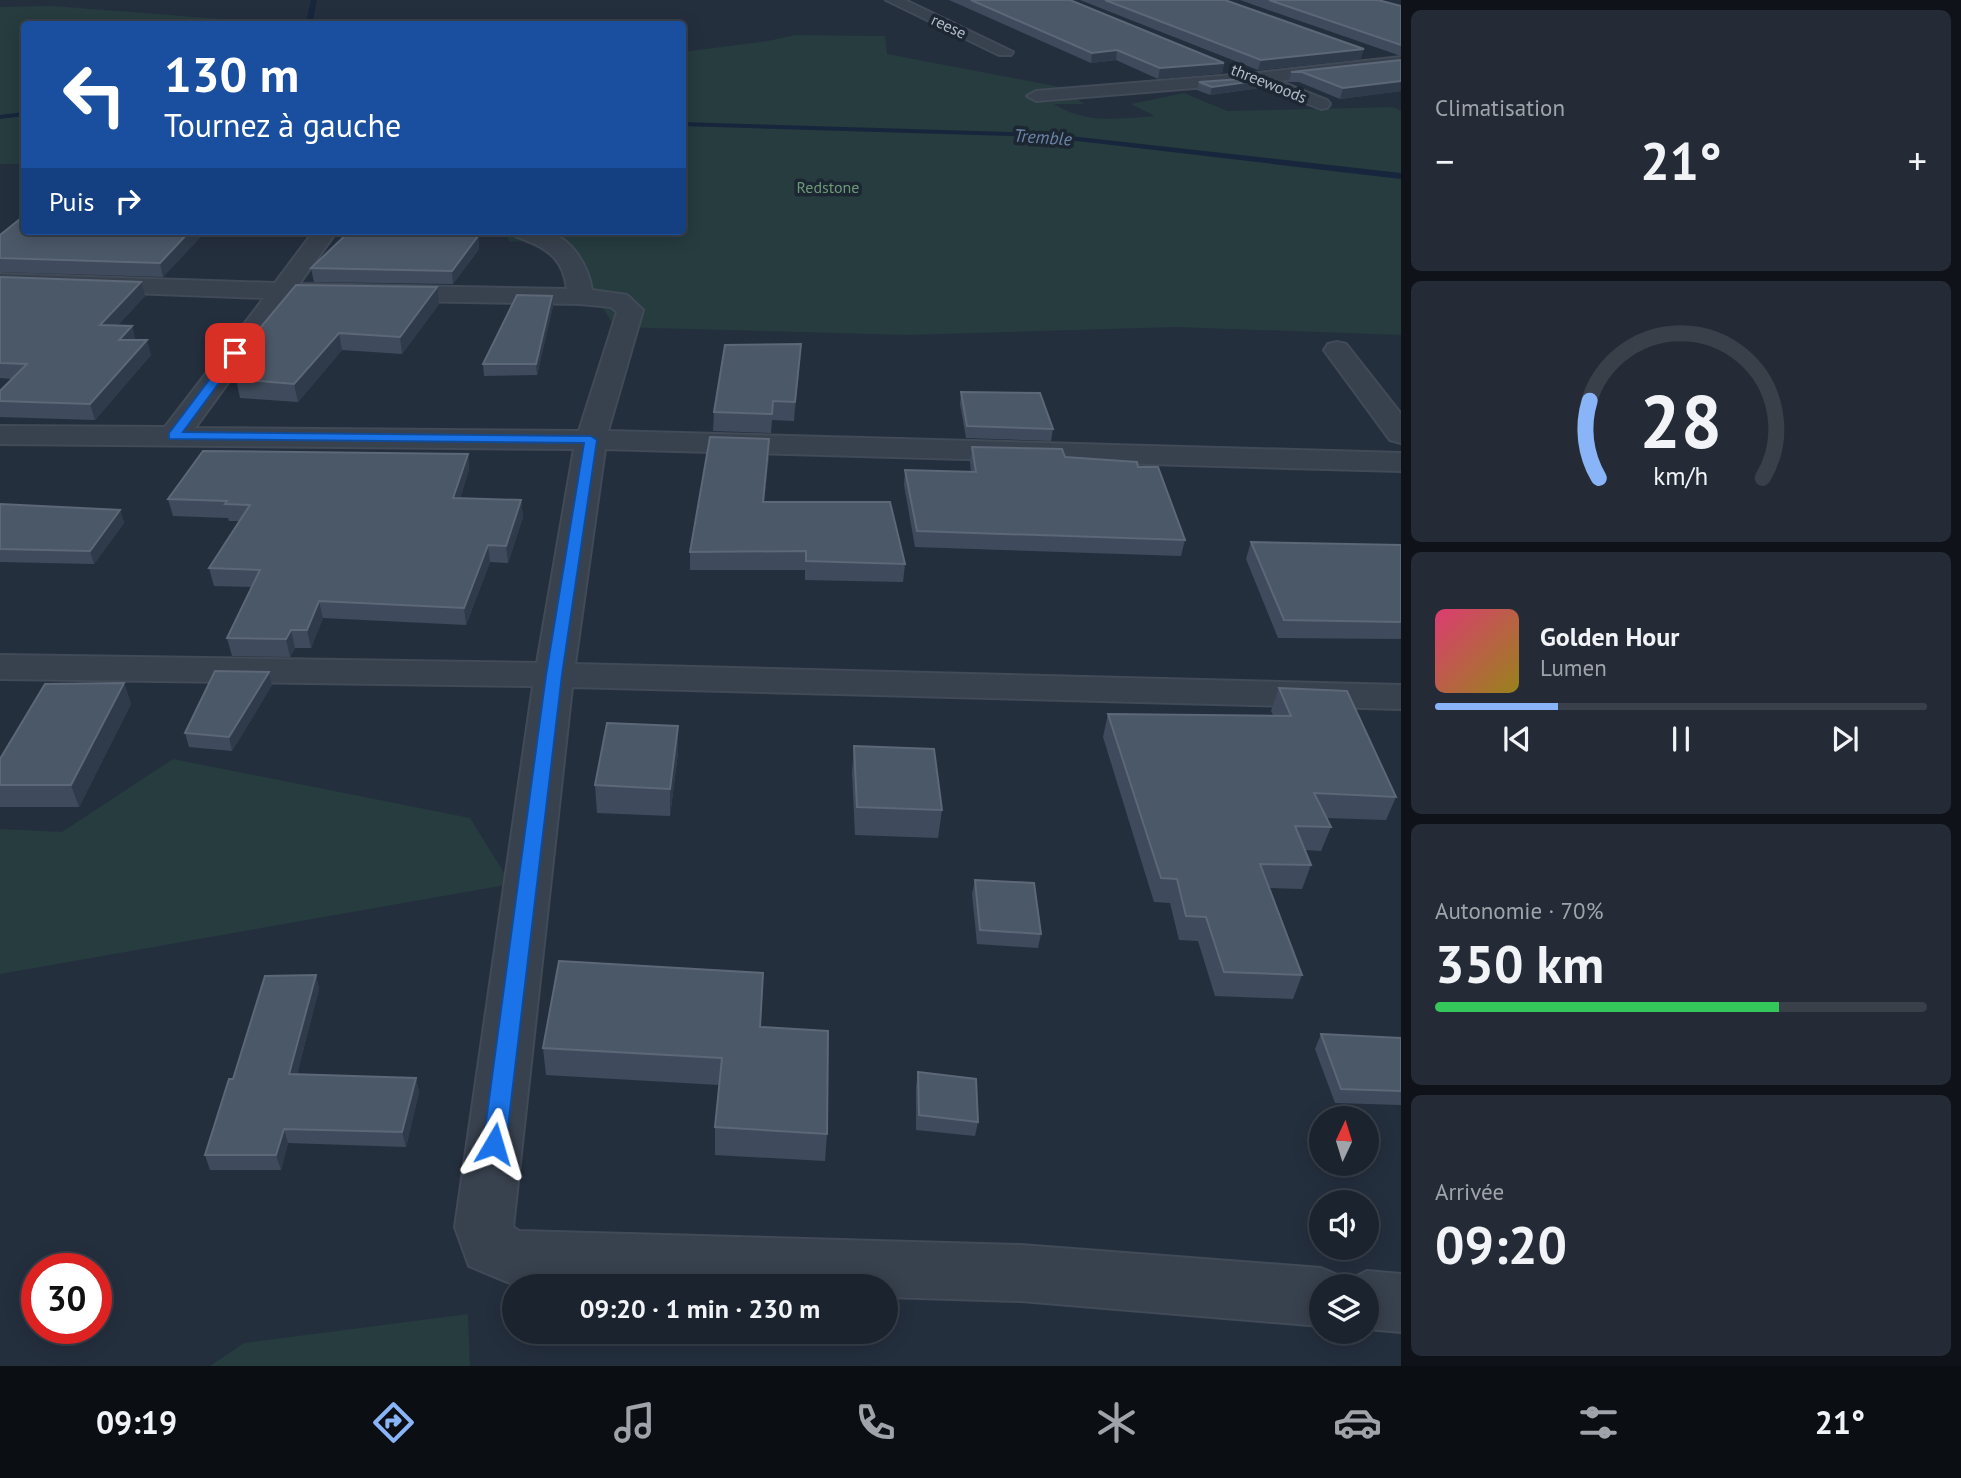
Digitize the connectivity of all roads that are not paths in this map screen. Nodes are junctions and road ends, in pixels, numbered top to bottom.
1 (892, 0) edge
2 (1358, 50) edge
3 (1005, 52) dead end
4 (1220, 63) edge
5 (1399, 63) edge
6 (1257, 78) junction
7 (1036, 96) dead end
8 (1321, 104) dead end
9 (323, 235) edge
10 (534, 235) edge
11 (0, 281) edge
12 (282, 291) junction
13 (580, 297) junction
14 (1337, 350) dead end
15 (0, 435) edge
16 (1401, 435) edge
17 (174, 436) junction
18 (591, 440) junction
19 (1401, 462) edge
20 (0, 667) edge
21 (554, 675) junction
22 (1401, 697) edge
23 (1309, 1296) edge
24 (1379, 1301) edge
25 (1401, 1303) edge

1 - 3 street, reese
2 - 5 street
4 - 6 street, threewoods
5 - 6 street
6 - 7 street
6 - 8 street, threewoods
9 - 12 street
10 - 13 street
11 - 12 street
12 - 13 street
12 - 17 street
13 - 18 street
14 - 16 street
15 - 17 street
17 - 18 street
18 - 19 street
18 - 21 street
20 - 21 street
21 - 22 street
21 - 23 street
24 - 25 street

